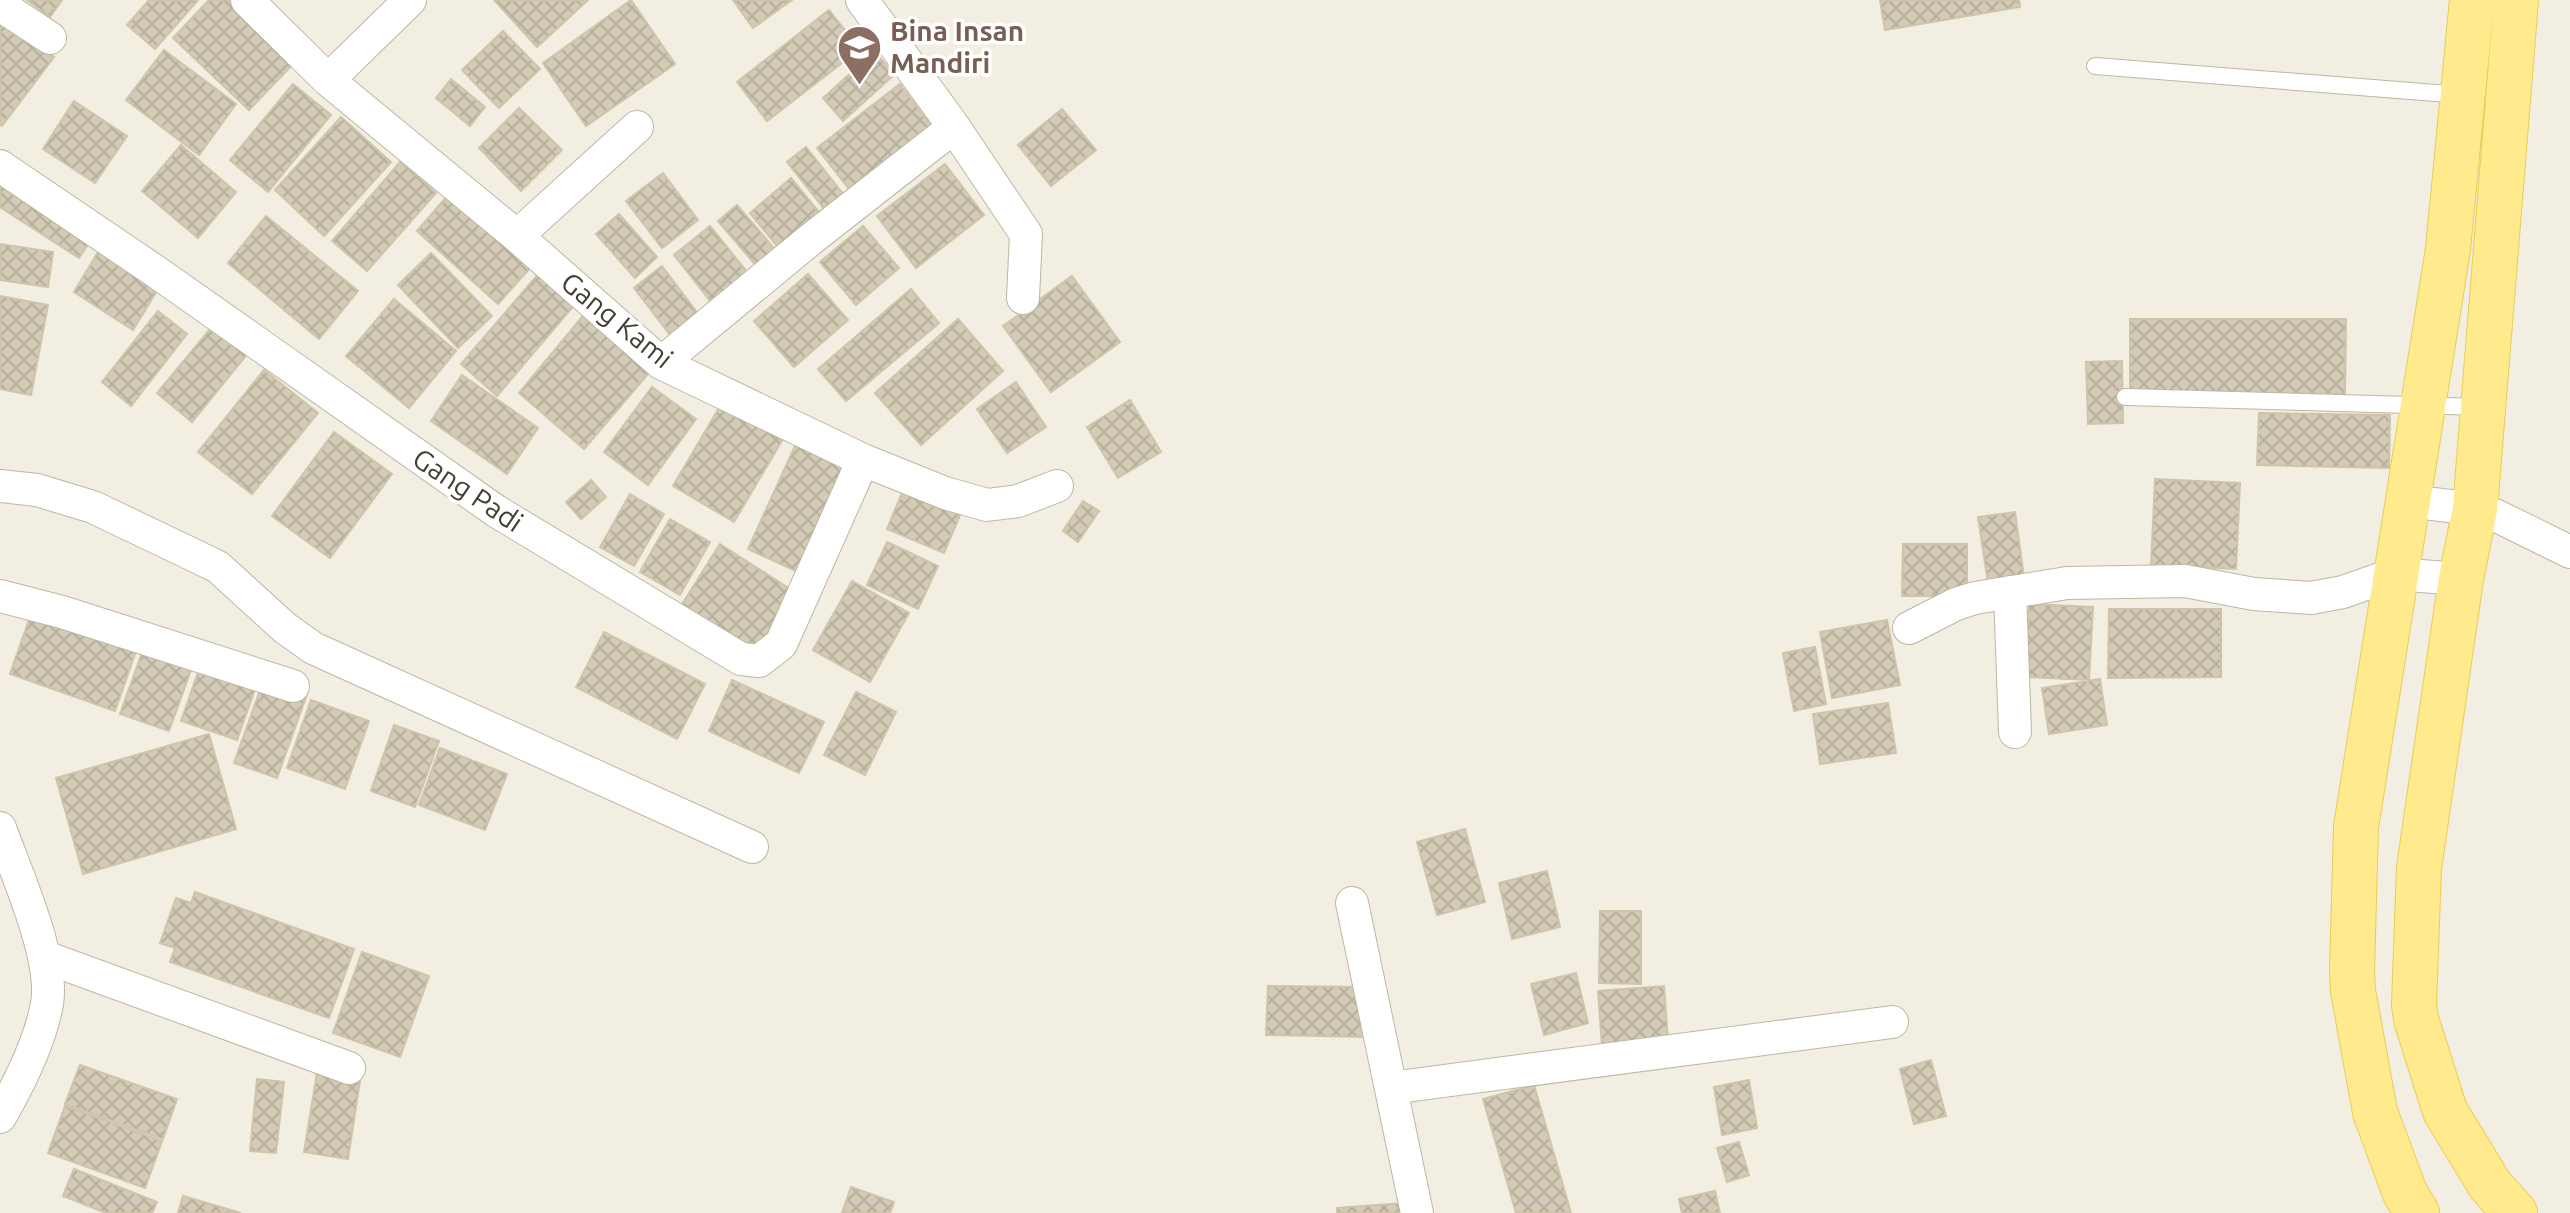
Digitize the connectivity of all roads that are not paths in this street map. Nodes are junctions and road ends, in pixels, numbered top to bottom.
1 (247, 0) edge
2 (410, 0) edge
3 (862, 0) edge
4 (2472, 0) edge
5 (2516, 0) edge
6 (0, 5) edge
7 (50, 38) dead end
8 (2095, 66) dead end
9 (328, 80) junction
10 (2462, 95) junction
11 (637, 127) dead end
12 (954, 127) junction
13 (0, 166) edge
14 (517, 236) junction
15 (1023, 298) dead end
16 (661, 363) junction
17 (2125, 397) dead end
18 (2423, 404) junction
19 (2482, 407) junction
20 (863, 460) junction
21 (0, 486) edge
22 (1057, 486) dead end
23 (2408, 501) junction
24 (2475, 509) junction
25 (2570, 552) edge
26 (2394, 574) junction
27 (2461, 579) junction
28 (2010, 592) junction
29 (0, 596) edge
30 (1909, 628) dead end
31 (293, 686) dead end
32 (2015, 732) dead end
33 (0, 828) edge
34 (752, 847) dead end
35 (1352, 903) dead end
36 (45, 957) junction
37 (1892, 1022) dead end
38 (349, 1068) dead end
39 (1391, 1088) junction
40 (0, 1117) edge
41 (1417, 1213) edge
42 (2417, 1213) edge
43 (2515, 1213) edge

1 - 9 street, Gang Kami
2 - 9 street
3 - 12 street
4 - 10 main road
5 - 19 main road
6 - 7 street
8 - 10 lane
9 - 14 street, Gang Kami
10 - 18 main road
11 - 14 street
12 - 15 street
12 - 16 street
13 - 20 street, Gang Padi
14 - 16 street, Gang Kami
16 - 20 street, Gang Kami
17 - 18 lane
18 - 19 lane
18 - 23 main road
19 - 24 main road
20 - 22 street, Gang Kami
21 - 34 street
23 - 24 street
23 - 26 main road
24 - 25 street
24 - 27 main road
26 - 27 street
26 - 28 street
26 - 42 main road
27 - 43 main road
28 - 30 street
28 - 32 street
29 - 31 street
33 - 36 street
35 - 39 street
36 - 38 street
36 - 40 street
37 - 39 street
39 - 41 street

